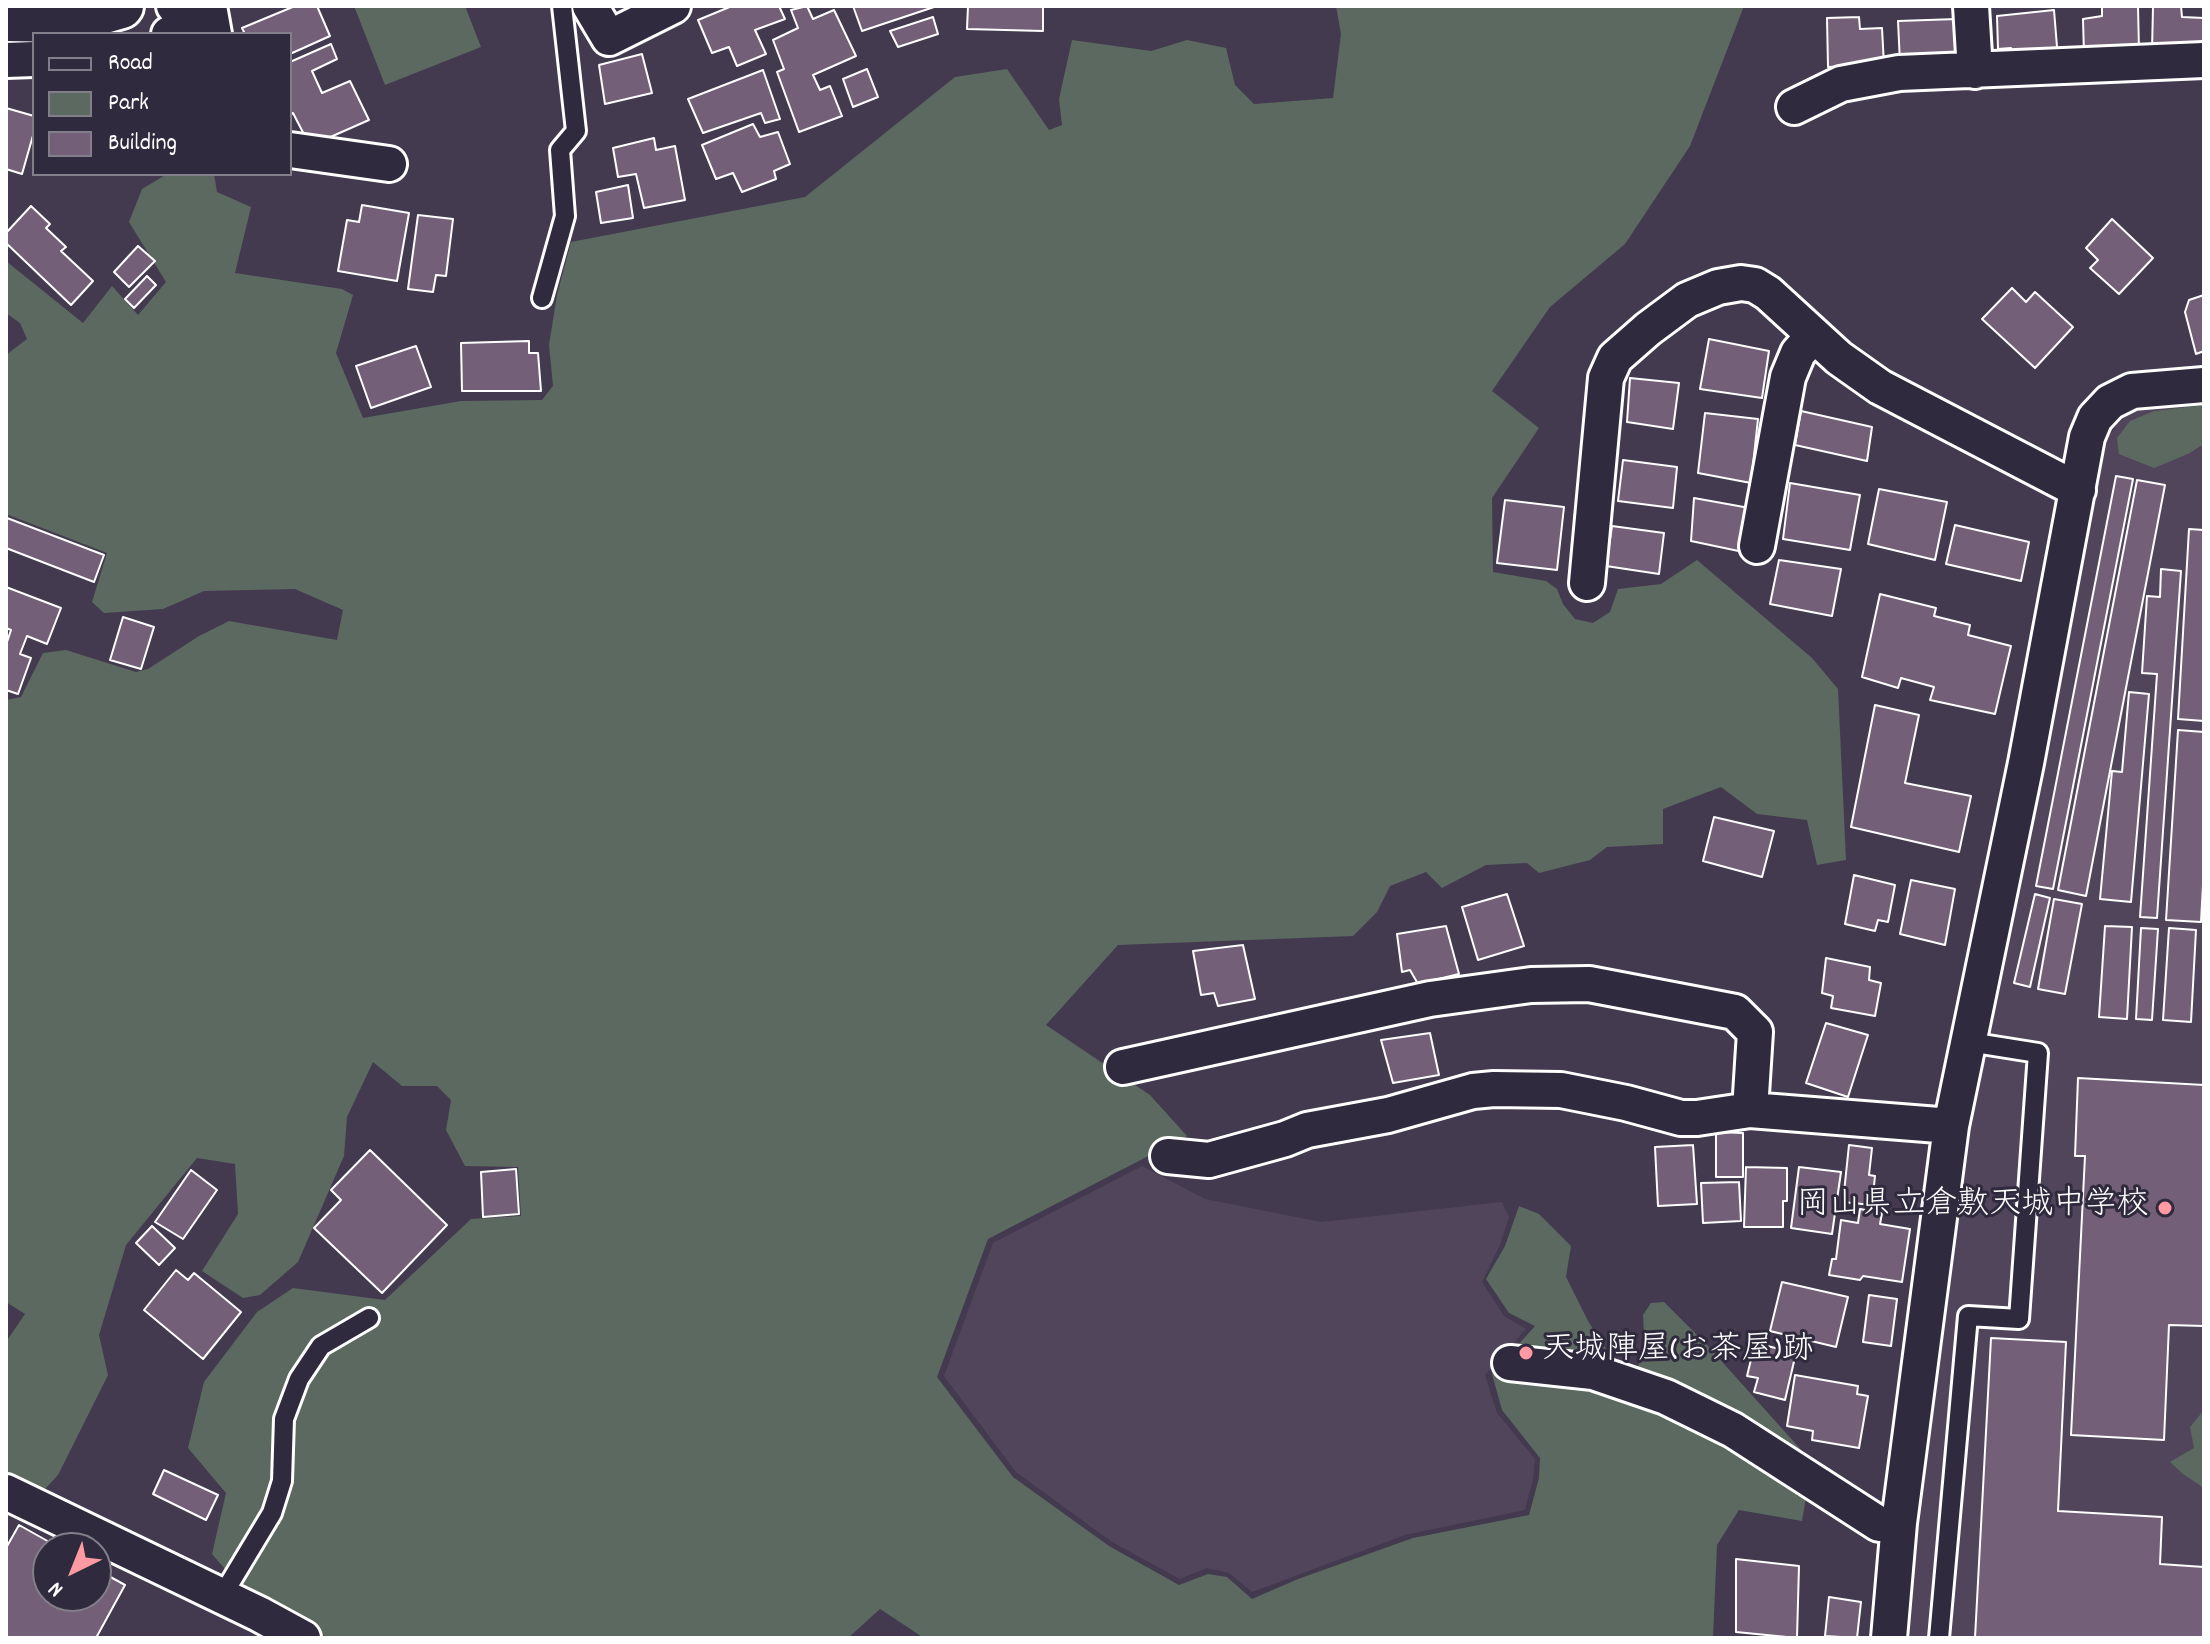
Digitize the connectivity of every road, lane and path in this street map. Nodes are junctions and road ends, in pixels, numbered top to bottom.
1 (121, 6) edge
2 (174, 6) edge
3 (209, 6) edge
4 (562, 6) edge
5 (590, 6) edge
6 (673, 6) edge
7 (1971, 6) edge
8 (6, 19) edge
9 (174, 32) edge
10 (214, 32) edge
11 (32, 59) edge
12 (6, 60) edge
13 (2204, 60) edge
14 (1975, 71) junction
15 (1794, 107) dead end
16 (292, 150) edge
17 (389, 164) dead end
18 (542, 298) dead end
19 (1813, 336) junction
20 (2204, 385) edge
21 (2078, 490) junction
22 (1757, 546) dead end
23 (1587, 583) dead end
24 (1969, 1042) junction
25 (1123, 1067) dead end
26 (1750, 1110) junction
27 (1951, 1126) junction
28 (1168, 1156) dead end
29 (369, 1318) dead end
30 (1510, 1363) dead end
31 (6, 1492) edge
32 (1899, 1523) junction
33 (222, 1596) junction
34 (303, 1638) edge
35 (1889, 1638) edge
36 (1939, 1638) edge

1 - 8 main road
2 - 9 street
3 - 10 street
4 - 18 lane
5 - 6 street
7 - 14 street
11 - 12 street
13 - 14 street
14 - 15 street
16 - 17 street
19 - 21 street
19 - 22 street
19 - 23 street
20 - 21 street
21 - 24 street
24 - 27 street
24 - 36 lane
25 - 26 street
26 - 27 street
26 - 28 street
27 - 32 street
29 - 33 lane
30 - 32 street
31 - 33 street
32 - 35 street
33 - 34 street

